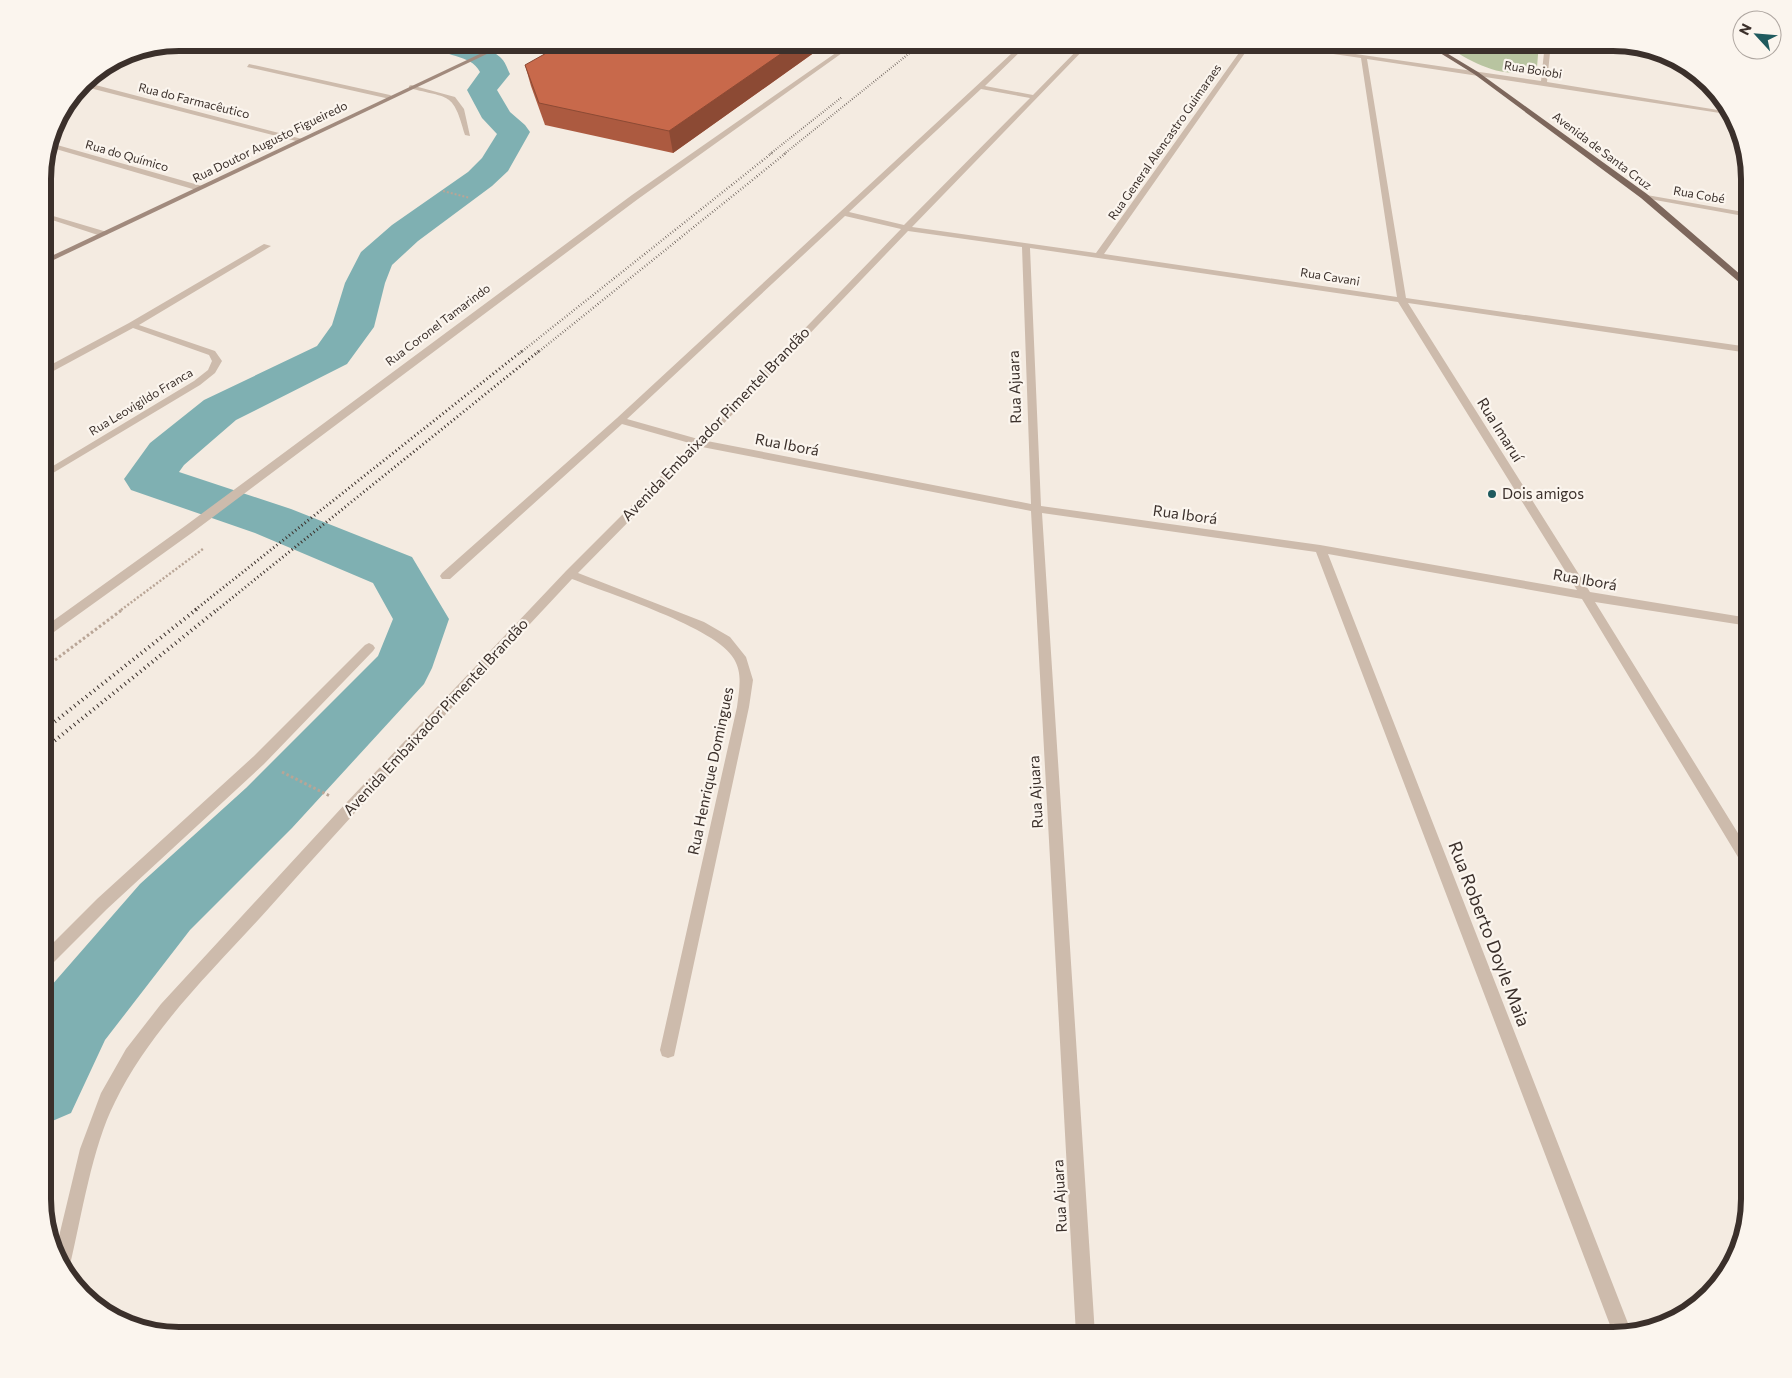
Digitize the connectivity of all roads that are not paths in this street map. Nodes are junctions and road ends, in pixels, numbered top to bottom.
1 (489, 51) edge
2 (840, 51) edge
3 (1017, 51) edge
4 (1078, 51) edge
5 (1243, 51) edge
6 (1327, 51) edge
7 (1442, 51) edge
8 (1547, 51) edge
9 (1364, 57) junction
10 (249, 66) dead end
11 (1476, 72) junction
12 (1544, 83) junction
13 (92, 86) edge
14 (411, 87) junction
15 (980, 87) junction
16 (390, 97) junction
17 (1034, 97) junction
18 (1722, 112) edge
19 (468, 135) dead end
20 (300, 140) junction
21 (56, 147) edge
22 (199, 188) junction
23 (1644, 196) junction
24 (1741, 213) edge
25 (844, 214) junction
26 (52, 218) edge
27 (906, 228) junction
28 (104, 234) junction
29 (1026, 245) junction
30 (267, 246) dead end
31 (1099, 255) junction
32 (52, 259) edge
33 (1741, 278) edge
34 (1402, 300) junction
35 (132, 325) junction
36 (1741, 349) edge
37 (52, 368) edge
38 (620, 420) junction
39 (700, 443) junction
40 (52, 471) edge
41 (1036, 509) junction
42 (1320, 549) junction
43 (570, 574) junction
44 (446, 576) dead end
45 (1586, 596) junction
46 (1741, 621) edge
47 (52, 628) edge
48 (370, 648) dead end
49 (1741, 847) edge
50 (52, 954) edge
51 (668, 1050) dead end
52 (63, 1255) edge
53 (1619, 1326) edge
54 (1084, 1327) edge

1 - 14 street, Rua Doutor Augusto Figueiredo
2 - 47 street, Rua Coronel Tamarindo
3 - 15 street
4 - 17 street, Avenida Embaixador Pimentel Brandão
5 - 31 street, Rua General Alencastro Guimaraes
6 - 9 street, Rua Boiobi
7 - 11 main road, Avenida de Santa Cruz
8 - 12 street
9 - 11 street, Rua Boiobi
9 - 34 street, Rua Imaruí
10 - 16 street
11 - 12 street, Rua Boiobi
11 - 23 main road, Avenida de Santa Cruz
12 - 18 street, Rua Boiobi
13 - 20 street, Rua do Farmacêutico
14 - 16 street, Rua Doutor Augusto Figueiredo
14 - 19 street
15 - 17 street
15 - 25 street
16 - 20 street, Rua Doutor Augusto Figueiredo
17 - 27 street, Avenida Embaixador Pimentel Brandão
20 - 22 street, Rua Doutor Augusto Figueiredo
21 - 22 street, Rua do Químico
22 - 28 street, Rua Doutor Augusto Figueiredo
23 - 24 street, Rua Cobé
23 - 33 main road, Avenida de Santa Cruz
25 - 27 street
25 - 38 street
26 - 28 street
27 - 29 street, Rua Cavani
27 - 39 street, Avenida Embaixador Pimentel Brandão
28 - 32 street, Rua Doutor Augusto Figueiredo
29 - 31 street, Rua Cavani
29 - 41 street, Rua Ajuara
30 - 35 street
31 - 34 street, Rua Cavani
34 - 36 street, Rua Cavani
34 - 45 street, Rua Imaruí
35 - 37 street
35 - 40 street, Rua Leovigildo Franca
38 - 39 street, Rua Iborá
38 - 44 street
39 - 41 street, Rua Iborá
39 - 43 street, Avenida Embaixador Pimentel Brandão
41 - 42 street, Rua Iborá
41 - 54 street, Rua Ajuara
42 - 45 street, Rua Iborá
42 - 53 street, Rua Roberto Doyle Maia
43 - 51 street, Rua Henrique Domingues
43 - 52 street, Avenida Embaixador Pimentel Brandão
45 - 46 street, Rua Iborá
45 - 49 street, Rua Imaruí
48 - 50 street

